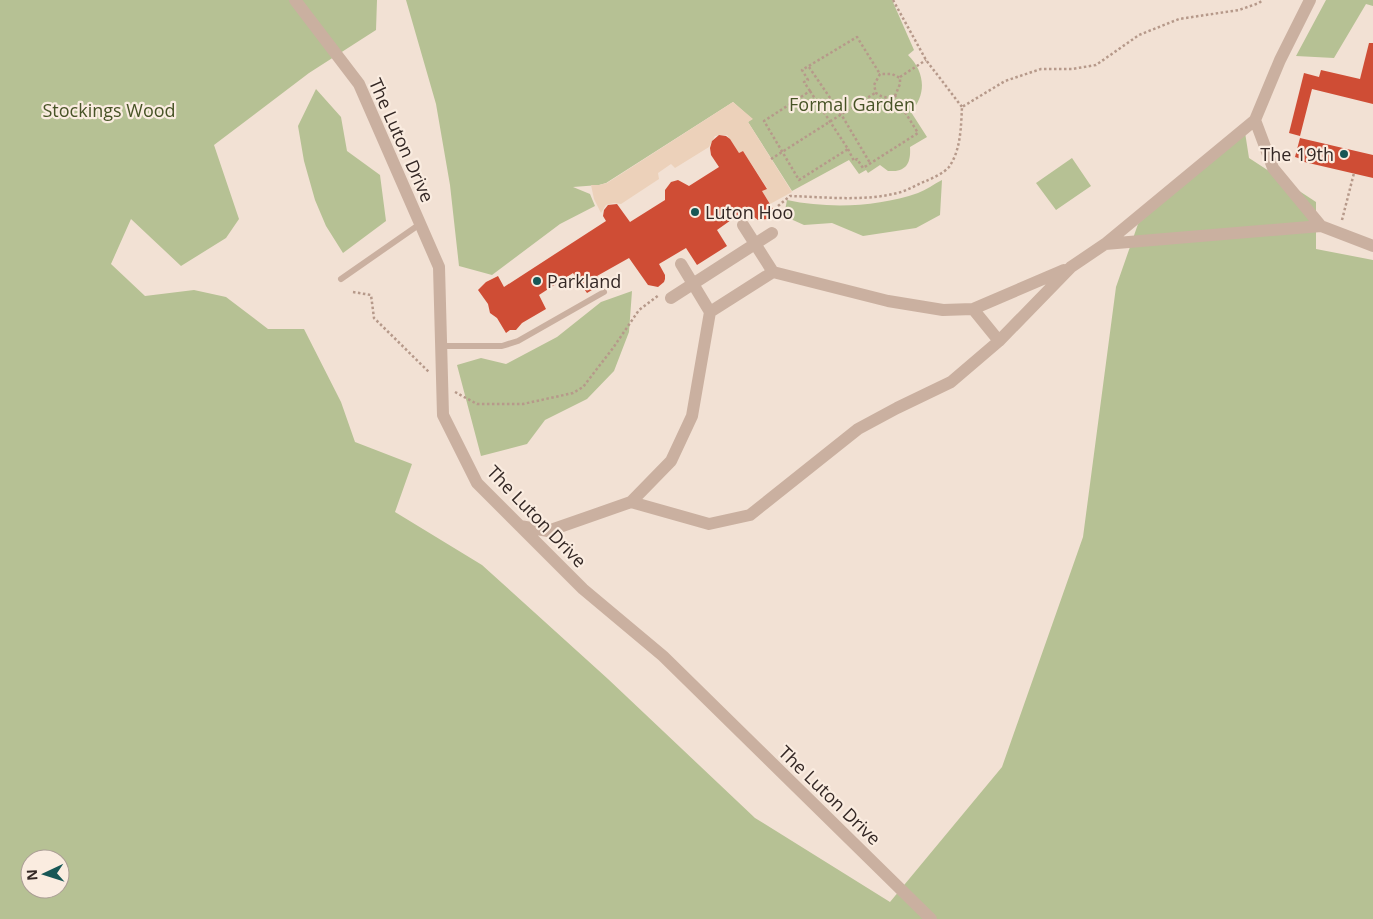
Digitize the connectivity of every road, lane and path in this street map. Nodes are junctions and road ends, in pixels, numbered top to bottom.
1 (295, 0) edge
2 (893, 0) edge
3 (1263, 0) edge
4 (1310, 0) edge
5 (926, 60) junction
6 (809, 67) junction
7 (880, 74) junction
8 (900, 78) junction
9 (810, 91) junction
10 (876, 93) junction
11 (895, 96) junction
12 (962, 107) junction
13 (841, 114) junction
14 (1255, 120) junction
15 (830, 121) junction
16 (848, 149) junction
17 (782, 152) junction
18 (771, 159) dead end
19 (870, 163) junction
20 (1354, 174) dead end
21 (784, 196) dead end
22 (790, 196) junction
23 (778, 206) dead end
24 (420, 224) junction
25 (743, 225) dead end
26 (1321, 226) junction
27 (772, 233) dead end
28 (1338, 233) junction
29 (755, 244) junction
30 (1105, 244) junction
31 (1373, 246) edge
32 (681, 264) dead end
33 (1071, 267) junction
34 (773, 272) junction
35 (341, 279) dead end
36 (693, 284) junction
37 (353, 292) dead end
38 (604, 292) dead end
39 (665, 296) joint
40 (973, 309) junction
41 (710, 312) junction
42 (999, 341) junction
43 (441, 346) junction
44 (442, 385) junction
45 (631, 502) junction
46 (520, 526) junction
47 (931, 919) edge

1 - 24 street, The Luton Drive
2 - 5 path
3 - 12 path
4 - 14 street
5 - 8 path
5 - 12 path
6 - 7 path
6 - 9 path
6 - 13 path
7 - 8 path
7 - 10 path
8 - 11 path
9 - 15 path
9 - 17 path
10 - 11 path
10 - 13 path
11 - 19 path
12 - 22 path
13 - 15 path
13 - 19 path
14 - 26 street
14 - 30 street
15 - 16 path
15 - 17 path
16 - 17 path
16 - 19 path
17 - 18 path
20 - 28 path
21 - 22 path
22 - 23 path
24 - 35 lane
24 - 43 street, The Luton Drive
25 - 29 street
26 - 28 street
26 - 30 street
27 - 29 street
28 - 31 street
29 - 34 street
29 - 36 street
30 - 33 street
32 - 36 street
33 - 40 street
33 - 42 street
34 - 40 street
34 - 41 street
36 - 39 street
36 - 41 street
37 - 44 path
38 - 43 lane
39 - 44 path
40 - 42 street
41 - 45 street
42 - 45 street
43 - 44 street, The Luton Drive
44 - 46 street, The Luton Drive
45 - 46 street
46 - 47 street, The Luton Drive

